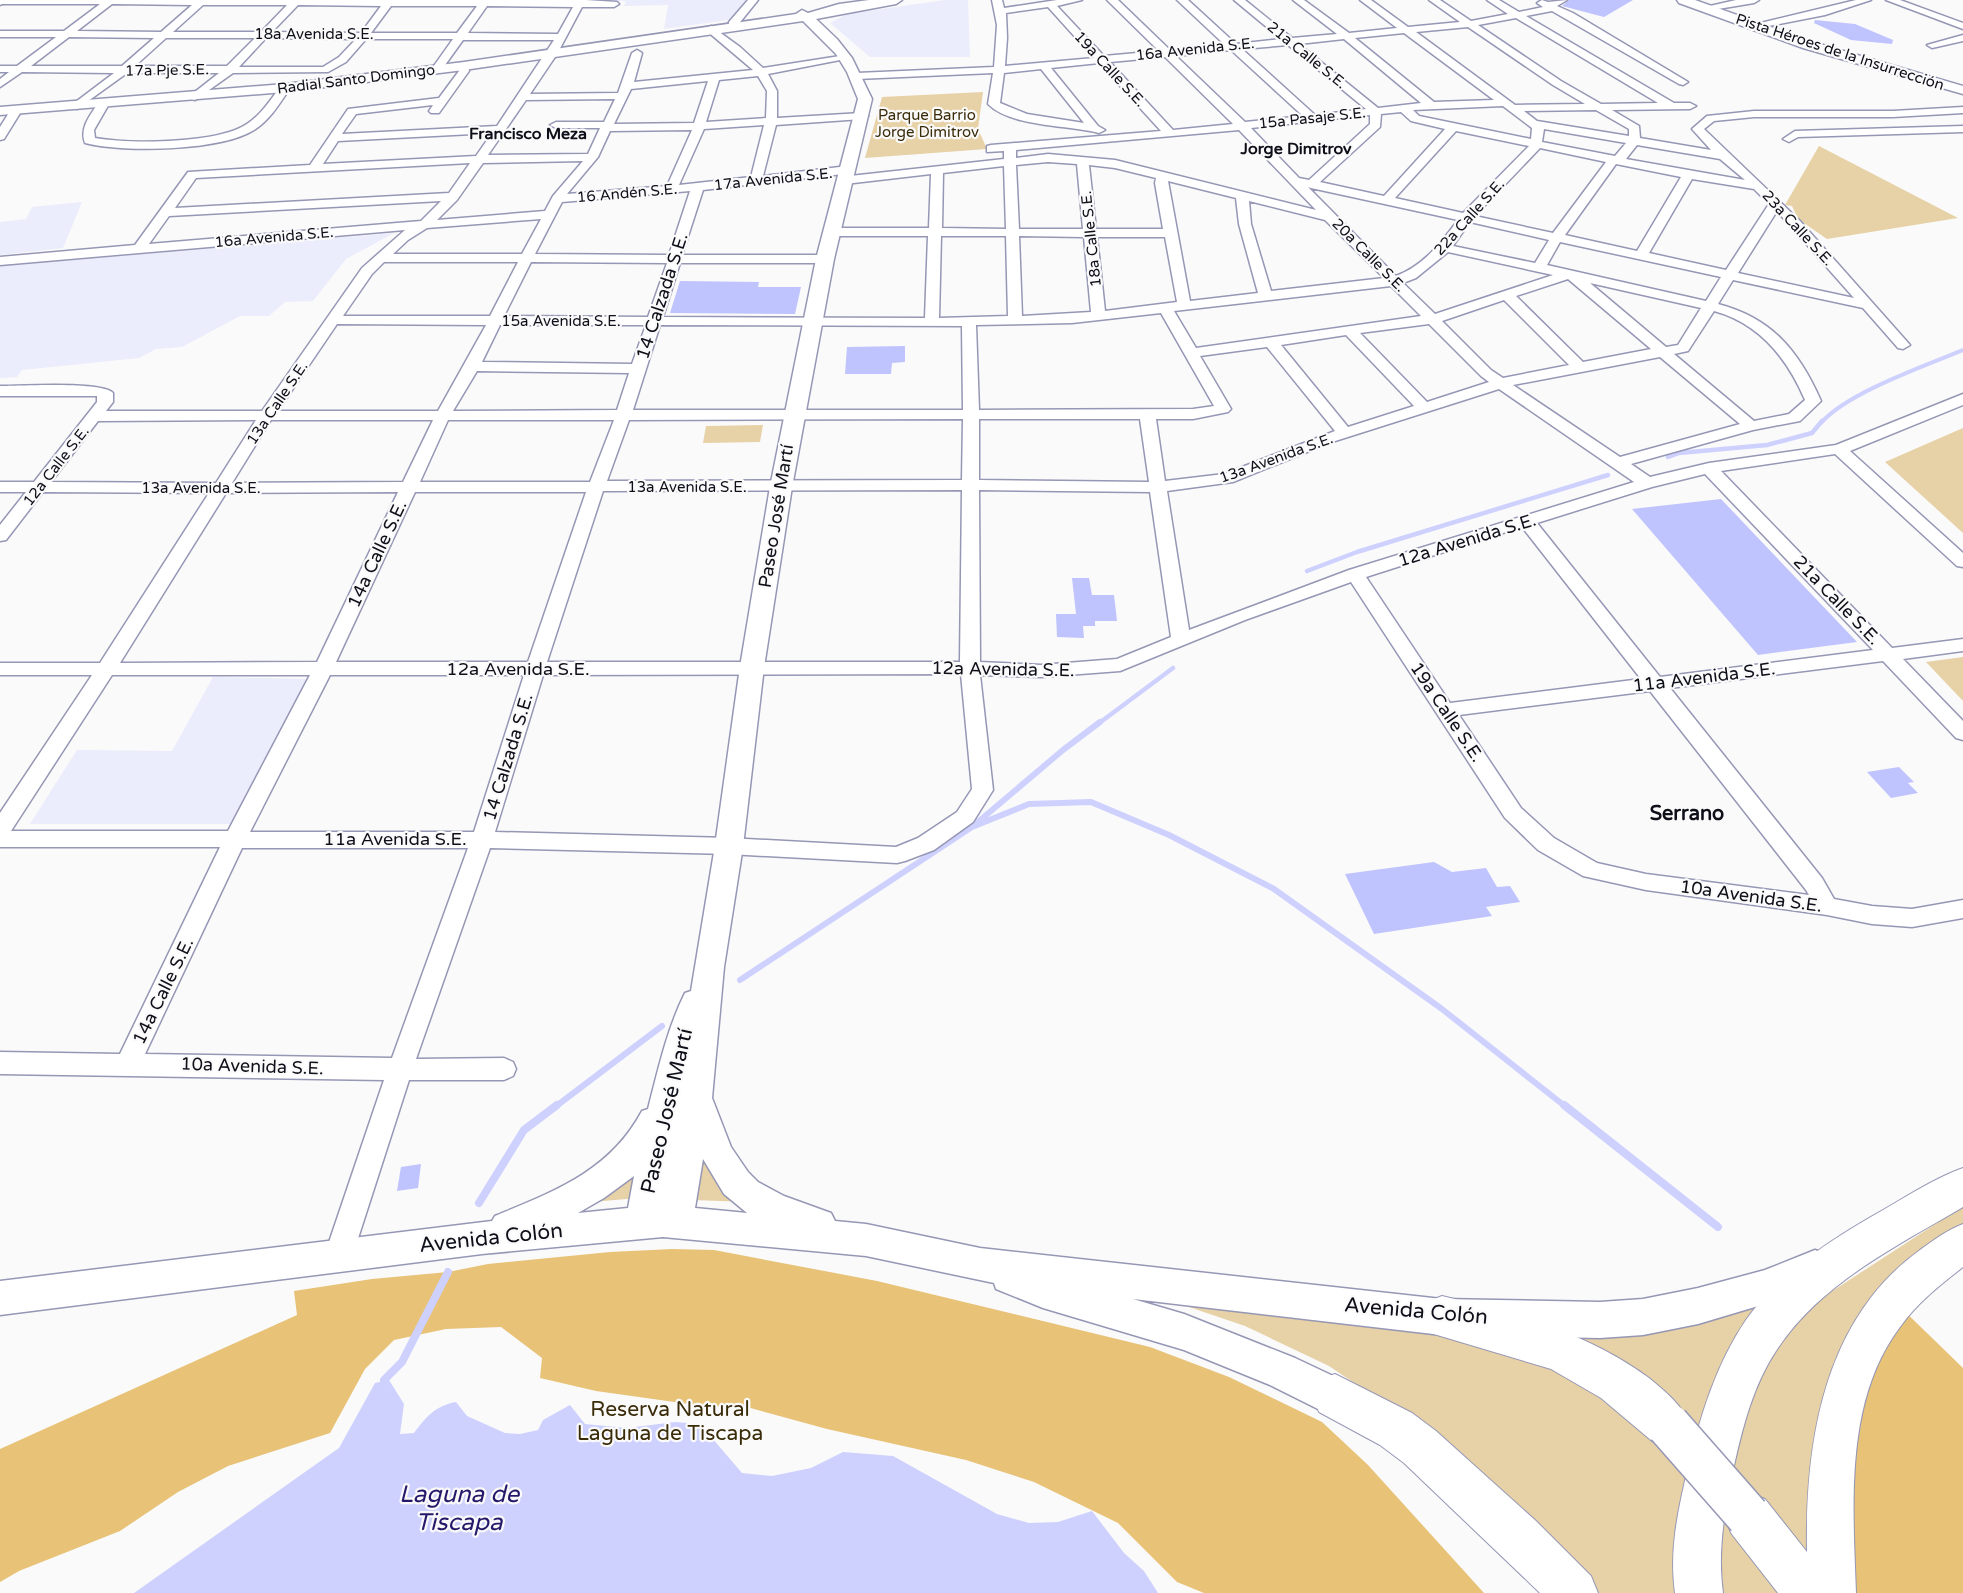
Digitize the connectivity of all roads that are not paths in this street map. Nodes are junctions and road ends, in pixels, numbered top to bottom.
1 (753, 0) edge
2 (893, 0) edge
3 (1077, 0) edge
4 (1112, 0) edge
5 (1182, 0) edge
6 (1239, 0) edge
7 (1298, 0) edge
8 (1365, 0) edge
9 (1434, 0) edge
10 (1492, 0) edge
11 (1536, 0) edge
12 (1562, 0) edge
13 (1683, 0) edge
14 (1754, 0) edge
15 (1866, 0) edge
16 (1891, 0) edge
17 (2, 1) edge
18 (20, 1) edge
19 (111, 1) edge
20 (202, 1) edge
21 (296, 2) edge
22 (389, 2) edge
23 (486, 2) edge
24 (580, 2) edge
25 (614, 4) dead end
26 (1050, 4) junction
27 (1709, 4) edge
28 (999, 5) edge
29 (1550, 7) junction
30 (853, 8) junction
31 (0, 15) edge
32 (1518, 16) junction
33 (802, 20) junction
34 (738, 22) junction
35 (1470, 24) junction
36 (1963, 26) edge
37 (1774, 28) junction
38 (711, 29) junction
39 (1407, 29) junction
40 (0, 34) edge
41 (67, 34) junction
42 (166, 34) junction
43 (267, 34) junction
44 (364, 34) junction
45 (1345, 35) junction
46 (461, 37) junction
47 (561, 37) junction
48 (1963, 38) edge
49 (1290, 40) junction
50 (1230, 45) junction
51 (1932, 45) dead end
52 (1166, 52) junction
53 (637, 53) dead end
54 (552, 54) junction
55 (836, 58) junction
56 (1101, 59) junction
57 (1043, 65) junction
58 (464, 66) junction
59 (0, 69) edge
60 (21, 69) junction
61 (231, 69) junction
62 (124, 70) junction
63 (436, 70) junction
64 (998, 70) junction
65 (761, 72) junction
66 (856, 74) junction
67 (714, 78) junction
68 (1683, 82) dead end
69 (0, 84) edge
70 (285, 88) junction
71 (1963, 90) edge
72 (624, 91) junction
73 (195, 97) junction
74 (521, 97) junction
75 (443, 101) junction
76 (103, 104) junction
77 (1431, 105) junction
78 (77, 106) junction
79 (1511, 106) junction
80 (1594, 106) junction
81 (1671, 106) junction
82 (1690, 106) dead end
83 (1404, 108) junction
84 (16, 110) junction
85 (1963, 110) edge
86 (0, 111) edge
87 (1375, 111) junction
88 (862, 116) junction
89 (1312, 118) junction
90 (770, 122) junction
91 (1537, 124) junction
92 (556, 125) dead end
93 (608, 126) junction
94 (699, 126) junction
95 (1242, 126) junction
96 (1453, 127) junction
97 (498, 129) junction
98 (1963, 129) edge
99 (419, 133) junction
100 (1096, 133) junction
101 (1170, 134) junction
102 (0, 137) edge
103 (334, 138) junction
104 (1789, 139) dead end
105 (1634, 140) junction
106 (1536, 145) junction
107 (1010, 148) junction
108 (990, 149) dead end
109 (1723, 156) junction
110 (592, 157) junction
111 (481, 159) junction
112 (1615, 160) junction
113 (1083, 161) junction
114 (1011, 163) junction
115 (1115, 164) junction
116 (314, 168) junction
117 (937, 170) junction
118 (846, 175) junction
119 (1688, 175) junction
120 (1163, 176) junction
121 (1293, 180) junction
122 (756, 181) junction
123 (1311, 184) junction
124 (1758, 186) junction
125 (698, 187) junction
126 (671, 190) junction
127 (1242, 196) junction
128 (453, 197) junction
129 (1387, 200) junction
130 (1775, 204) junction
131 (553, 206) junction
132 (166, 212) junction
133 (1330, 217) junction
134 (1467, 218) junction
135 (425, 224) junction
136 (831, 232) junction
137 (1013, 232) junction
138 (934, 233) junction
139 (1090, 233) junction
140 (1170, 233) junction
141 (1557, 237) junction
142 (140, 248) junction
143 (1444, 248) junction
144 (1641, 255) junction
145 (380, 258) junction
146 (525, 258) junction
147 (675, 259) junction
148 (825, 259) junction
149 (0, 261) edge
150 (1539, 267) junction
151 (1570, 273) junction
152 (1730, 275) junction
153 (1395, 281) junction
154 (1265, 294) junction
155 (1506, 294) junction
156 (1184, 304) junction
157 (1867, 306) junction
158 (1165, 307) junction
159 (1710, 307) junction
160 (1099, 317) junction
161 (1432, 319) junction
162 (334, 320) junction
163 (969, 320) junction
164 (1015, 320) junction
165 (495, 321) junction
166 (654, 322) junction
167 (813, 322) junction
168 (932, 322) junction
169 (1350, 331) junction
170 (1272, 343) junction
171 (1903, 345) dead end
172 (1191, 353) junction
173 (1663, 353) junction
174 (472, 366) junction
175 (1580, 367) junction
176 (638, 369) junction
177 (1502, 383) junction
178 (0, 391) edge
179 (1963, 399) edge
180 (1424, 408) junction
181 (1147, 414) junction
182 (267, 415) junction
183 (443, 415) junction
184 (971, 415) junction
185 (96, 416) junction
186 (623, 416) junction
187 (793, 416) junction
188 (1751, 426) junction
189 (1346, 433) junction
190 (1839, 449) junction
191 (1623, 467) junction
192 (1709, 468) junction
193 (1647, 483) junction
194 (970, 485) junction
195 (0, 487) edge
196 (39, 487) junction
197 (781, 487) junction
198 (221, 488) junction
199 (408, 488) junction
200 (596, 488) junction
201 (1160, 488) junction
202 (1527, 522) junction
203 (0, 536) edge
204 (1963, 562) edge
205 (1355, 574) junction
206 (1181, 641) junction
207 (1963, 645) edge
208 (1889, 655) junction
209 (752, 668) junction
210 (970, 668) junction
211 (0, 669) edge
212 (106, 669) junction
213 (322, 669) junction
214 (535, 669) junction
215 (1653, 682) junction
216 (1446, 710) junction
217 (1963, 733) edge
218 (0, 830) edge
219 (236, 839) junction
220 (0, 840) edge
221 (482, 840) junction
222 (1546, 844) joint
223 (729, 846) junction
224 (1827, 906) junction
225 (1963, 909) edge
226 (0, 1063) edge
227 (128, 1063) junction
228 (504, 1069) dead end
229 (400, 1070) junction
230 (684, 1087) junction
231 (1963, 1186) edge
232 (660, 1222) junction
233 (482, 1238) junction
234 (866, 1240) junction
235 (1963, 1243) edge
236 (1844, 1255) junction
237 (338, 1257) junction
238 (980, 1265) junction
239 (0, 1298) edge
240 (1442, 1317) junction
241 (1335, 1396) junction
242 (1556, 1593) edge
243 (1574, 1593) edge
244 (1699, 1593) edge
245 (1806, 1593) edge
246 (1833, 1593) edge

1 - 34 street
2 - 30 main road, Radial Santo Domingo
3 - 26 street
4 - 52 street, 20a Calle S.E.
5 - 50 street
6 - 49 street, 21a Calle S.E.
7 - 45 street
8 - 39 street
9 - 35 street
10 - 32 street
11 - 29 street
12 - 29 street, 16a Avenida S.E.
13 - 27 main road, Pista Héroes de la Insurrección
14 - 27 street
15 - 37 street
16 - 36 street
17 - 18 street
18 - 19 street
18 - 31 street
19 - 20 street
19 - 41 street
20 - 21 street
20 - 42 street
21 - 22 street
21 - 43 street
22 - 23 street
22 - 44 street
23 - 24 street
23 - 46 street
24 - 25 street
24 - 47 street, 13a Calle S.E.
26 - 28 street
26 - 56 street, 19a Calle S.E.
27 - 37 main road, Pista Héroes de la Insurrección
28 - 64 street
29 - 32 street, 16a Avenida S.E.
29 - 68 street
30 - 33 main road, Radial Santo Domingo
30 - 33 main road
32 - 35 street, 16a Avenida S.E.
32 - 81 street
33 - 34 main road, Radial Santo Domingo
33 - 34 main road
33 - 55 main road
33 - 66 main road, Paseo José Martí
34 - 38 main road, Radial Santo Domingo
35 - 39 street, 16a Avenida S.E.
35 - 80 street
37 - 71 main road, Pista Héroes de la Insurrección
38 - 54 main road, Radial Santo Domingo
38 - 65 street
39 - 45 street, 16a Avenida S.E.
39 - 79 street
40 - 41 street
41 - 42 street, 18a Avenida S.E.
41 - 60 street
42 - 43 street, 18a Avenida S.E.
42 - 62 street
43 - 44 street, 18a Avenida S.E.
43 - 61 street
44 - 46 street, 18a Avenida S.E.
44 - 61 street, 17a Pje S.E.
45 - 49 street, 16a Avenida S.E.
45 - 77 street
46 - 47 street, 18a Avenida S.E.
46 - 63 street
47 - 54 street, 13a Calle S.E.
48 - 51 street
49 - 50 street, 16a Avenida S.E.
49 - 87 street, 21a Calle S.E.
50 - 52 street, 16a Avenida S.E.
50 - 89 street
52 - 56 street, 16a Avenida S.E.
52 - 95 street, 20a Calle S.E.
53 - 72 street, 14a Calle S.E.
54 - 58 main road, Radial Santo Domingo
54 - 74 street, 13a Calle S.E.
55 - 65 street
55 - 66 main road
56 - 57 street, 16a Avenida S.E.
56 - 101 street, 19a Calle S.E.
57 - 64 street, 16a Avenida S.E.
57 - 100 street
58 - 63 main road, Radial Santo Domingo
58 - 75 street
59 - 60 street, 17a Pje S.E.
60 - 62 street, 17a Pje S.E.
60 - 69 street
61 - 62 street, 17a Pje S.E.
61 - 73 street
62 - 78 street
63 - 70 main road, Radial Santo Domingo
64 - 66 street, 16a Avenida S.E.
64 - 100 street
65 - 67 street
65 - 90 street
66 - 88 main road, Paseo José Martí
67 - 72 street
67 - 94 street
70 - 73 main road, Radial Santo Domingo
70 - 76 street
72 - 74 street
72 - 93 street, 14a Calle S.E.
73 - 76 main road, Radial Santo Domingo
74 - 97 street, 13a Calle S.E.
75 - 99 street
75 - 103 street
76 - 78 main road, Radial Santo Domingo
77 - 79 street, 15a Pasaje S.E.
77 - 83 street, 15a Pasaje S.E.
78 - 84 main road, Radial Santo Domingo
79 - 80 street, 15a Pasaje S.E.
79 - 91 street
80 - 81 street, 15a Pasaje S.E.
80 - 105 street
81 - 82 street, 15a Pasaje S.E.
83 - 87 street, 15a Pasaje S.E.
83 - 96 street
84 - 86 main road, Radial Santo Domingo
84 - 102 street
85 - 109 street, 23a Calle S.E.
87 - 89 street, 15a Pasaje S.E.
87 - 123 street
88 - 90 street
88 - 118 main road, Paseo José Martí
89 - 95 street, 15a Pasaje S.E.
90 - 94 street
90 - 122 street
91 - 105 street
91 - 106 street
92 - 93 street
93 - 94 street
93 - 110 street, 14a Calle S.E.
94 - 126 street
95 - 101 street, 15a Pasaje S.E.
95 - 121 street, 20a Calle S.E.
96 - 106 street
96 - 129 street
97 - 99 street
97 - 111 street, 13a Calle S.E.
98 - 104 street
99 - 103 street
100 - 101 street, 15a Pasaje S.E.
100 - 107 street
100 - 115 street
103 - 116 street
105 - 109 street
105 - 112 street
106 - 112 street
106 - 134 street, 22a Calle S.E.
107 - 108 street
107 - 114 street
109 - 124 street, 23a Calle S.E.
110 - 111 street
110 - 131 street, 14a Calle S.E.
111 - 116 street
111 - 128 street, 13a Calle S.E.
112 - 119 street
112 - 141 street
113 - 114 street, 17a Avenida S.E.
113 - 115 street, 17a Avenida S.E.
113 - 139 street, 18a Calle S.E.
114 - 117 street, 17a Avenida S.E.
114 - 137 street
115 - 120 street, 17a Avenida S.E.
116 - 132 street
117 - 118 street, 17a Avenida S.E.
117 - 138 street
118 - 122 street, 17a Avenida S.E.
118 - 136 main road, Paseo José Martí
119 - 124 street
119 - 144 street
120 - 127 street, 17a Avenida S.E.
120 - 140 street
121 - 123 street
121 - 133 street, 20a Calle S.E.
122 - 125 street, 17a Avenida S.E.
123 - 129 street
124 - 130 street, 23a Calle S.E.
125 - 126 street, 16 Andén S.E.
125 - 147 street, 14 Calzada S.E.
126 - 131 street, 16 Andén S.E.
127 - 133 street, 17a Avenida S.E.
127 - 154 street
128 - 132 street
128 - 135 street, 13a Calle S.E.
129 - 134 street
130 - 152 street, 13a Avenida S.E.
130 - 157 street, 23a Calle S.E.
131 - 135 street, 16a Avenida S.E.
131 - 146 street, 14a Calle S.E.
132 - 142 street
133 - 153 street, 20a Calle S.E.
134 - 141 street
134 - 143 street, 22a Calle S.E.
135 - 142 street, 16a Avenida S.E.
135 - 145 street, 13a Calle S.E.
136 - 138 street
136 - 148 main road, Paseo José Martí
137 - 138 street
137 - 139 street
137 - 164 street
138 - 168 street
139 - 140 street
139 - 160 street, 18a Calle S.E.
140 - 156 street
141 - 144 street
141 - 150 street
142 - 149 street, 16a Avenida S.E.
143 - 150 street
143 - 153 street, 22a Calle S.E.
144 - 152 street
145 - 146 street
145 - 162 street, 13a Calle S.E.
146 - 147 street
146 - 165 street, 14a Calle S.E.
147 - 148 street
147 - 166 street, 14 Calzada S.E.
148 - 167 main road, Paseo José Martí
150 - 151 street
151 - 155 street
151 - 159 street
151 - 173 street
152 - 157 street
152 - 159 street, 13a Avenida S.E.
153 - 154 street, 22a Calle S.E.
153 - 161 street, 20a Calle S.E.
154 - 156 street, 22a Calle S.E.
155 - 161 street
155 - 175 street
156 - 158 street, 22a Calle S.E.
157 - 171 street, 23a Calle S.E.
158 - 160 street, 22a Calle S.E.
158 - 172 street
159 - 173 street, 13a Avenida S.E.
159 - 188 street
160 - 164 street, 22a Calle S.E.
161 - 169 street
161 - 177 street, 20a Calle S.E.
162 - 165 street, 15a Avenida S.E.
162 - 182 street, 13a Calle S.E.
163 - 164 street, 15a Avenida S.E.
163 - 168 street, 15a Avenida S.E.
163 - 184 street
165 - 166 street, 15a Avenida S.E.
165 - 174 street, 14a Calle S.E.
166 - 167 street, 15a Avenida S.E.
166 - 176 street, 14 Calzada S.E.
167 - 168 street, 15a Avenida S.E.
167 - 187 main road, Paseo José Martí
169 - 170 street
169 - 180 street
170 - 172 street
170 - 189 street
172 - 181 street
173 - 175 street, 13a Avenida S.E.
173 - 188 street
174 - 176 street
174 - 183 street, 14a Calle S.E.
175 - 177 street, 13a Avenida S.E.
176 - 186 street, 14 Calzada S.E.
177 - 180 street, 13a Avenida S.E.
177 - 191 street, 20a Calle S.E.
178 - 185 street, 12a Calle S.E.
179 - 190 street, 12a Avenida S.E.
180 - 189 street, 13a Avenida S.E.
181 - 184 street
181 - 201 street
182 - 183 street
182 - 185 street
182 - 198 street, 13a Calle S.E.
183 - 186 street
183 - 199 street, 14a Calle S.E.
184 - 187 street
184 - 194 street
185 - 196 street, 12a Calle S.E.
186 - 187 street
186 - 200 street, 14 Calzada S.E.
187 - 197 main road, Paseo José Martí
188 - 191 street
189 - 201 street, 13a Avenida S.E.
190 - 192 street, 12a Avenida S.E.
190 - 204 street
191 - 192 street
191 - 193 street, 20a Calle S.E.
192 - 193 street, 12a Avenida S.E.
192 - 208 street, 21a Calle S.E.
193 - 202 street, 12a Avenida S.E.
194 - 197 street, 13a Avenida S.E.
194 - 201 street, 13a Avenida S.E.
194 - 210 street
195 - 196 street, 13a Avenida S.E.
196 - 198 street, 13a Avenida S.E.
196 - 203 street, 12a Calle S.E.
197 - 200 street, 13a Avenida S.E.
197 - 209 main road, Paseo José Martí
198 - 199 street, 13a Avenida S.E.
198 - 212 street, 13a Calle S.E.
199 - 200 street, 13a Avenida S.E.
199 - 213 street, 14a Calle S.E.
200 - 214 street, 14 Calzada S.E.
201 - 206 street
202 - 205 street, 12a Avenida S.E.
202 - 215 street
205 - 206 street, 12a Avenida S.E.
205 - 216 street, 19a Calle S.E.
206 - 210 street, 12a Avenida S.E.
207 - 208 street, 11a Avenida S.E.
208 - 215 street, 11a Avenida S.E.
208 - 217 street, 21a Calle S.E.
209 - 210 street, 12a Avenida S.E.
209 - 214 street, 12a Avenida S.E.
209 - 223 main road, Paseo José Martí
210 - 223 street, 11a Avenida S.E.
211 - 212 street, 12a Avenida S.E.
212 - 213 street, 12a Avenida S.E.
212 - 218 street, 13a Calle S.E.
213 - 214 street, 12a Avenida S.E.
213 - 219 street, 14a Calle S.E.
214 - 221 street, 14 Calzada S.E.
215 - 216 street, 11a Avenida S.E.
215 - 224 street
216 - 222 street, 19a Calle S.E.
219 - 220 street, 11a Avenida S.E.
219 - 221 street, 11a Avenida S.E.
219 - 227 street, 14a Calle S.E.
221 - 223 street, 11a Avenida S.E.
221 - 229 street, 14 Calzada S.E.
222 - 224 street, 10a Avenida S.E.
223 - 230 main road, Paseo José Martí
224 - 225 street, 10a Avenida S.E.
226 - 227 street, 10a Avenida S.E.
227 - 229 street, 10a Avenida S.E.
228 - 229 street, 10a Avenida S.E.
229 - 237 street, 14 Calzada S.E.
230 - 232 main road, Paseo José Martí
230 - 233 main road
230 - 234 main road
231 - 236 highway
232 - 233 main road, Avenida Colón
232 - 234 main road, Avenida Colón
233 - 237 main road, Avenida Colón
234 - 238 main road, Avenida Colón
235 - 246 highway
236 - 240 main road, Avenida Colón
236 - 244 highway
237 - 239 main road, Avenida Colón
238 - 240 main road, Avenida Colón
238 - 241 main road, Avenida Colón
240 - 245 highway, bridge
241 - 242 main road, Avenida Colón
241 - 243 highway

